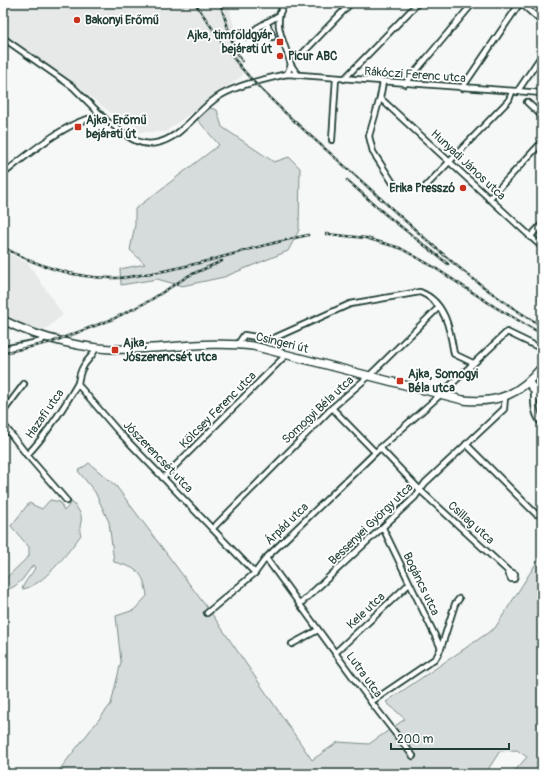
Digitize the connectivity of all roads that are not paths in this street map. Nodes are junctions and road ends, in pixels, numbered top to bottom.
1 (286, 3) edge
2 (351, 3) edge
3 (418, 3) edge
4 (473, 3) edge
5 (520, 3) edge
6 (278, 16) junction
7 (266, 22) junction
8 (542, 22) edge
9 (248, 37) dead end
10 (273, 37) dead end
11 (4, 40) edge
12 (303, 53) dead end
13 (542, 55) edge
14 (291, 64) junction
15 (288, 74) junction
16 (298, 75) junction
17 (336, 78) junction
18 (344, 79) junction
19 (383, 82) junction
20 (405, 84) junction
21 (462, 88) junction
22 (515, 92) junction
23 (542, 93) edge
24 (380, 98) junction
25 (527, 102) dead end
26 (542, 116) edge
27 (108, 122) junction
28 (332, 140) dead end
29 (542, 142) edge
30 (449, 162) junction
31 (3, 174) edge
32 (393, 183) dead end
33 (426, 186) dead end
34 (489, 199) junction
35 (542, 224) edge
36 (530, 237) junction
37 (542, 247) edge
38 (542, 294) edge
39 (542, 300) edge
40 (439, 307) junction
41 (3, 320) edge
42 (46, 337) junction
43 (238, 344) junction
44 (542, 346) edge
45 (96, 347) junction
46 (3, 349) edge
47 (286, 355) junction
48 (473, 364) junction
49 (542, 367) edge
50 (369, 376) junction
51 (78, 383) junction
52 (529, 383) junction
53 (24, 384) dead end
54 (534, 390) junction
55 (440, 395) junction
56 (504, 397) junction
57 (542, 400) edge
58 (332, 408) junction
59 (3, 412) edge
60 (3, 424) edge
61 (542, 424) edge
62 (466, 444) junction
63 (380, 448) junction
64 (375, 452) junction
65 (27, 455) junction
66 (163, 478) junction
67 (421, 491) junction
68 (67, 501) dead end
69 (536, 514) dead end
70 (213, 528) junction
71 (383, 528) junction
72 (266, 558) junction
73 (508, 570) dead end
74 (255, 573) junction
75 (409, 584) junction
76 (459, 599) dead end
77 (300, 604) junction
78 (208, 613) dead end
79 (318, 630) junction
80 (292, 644) dead end
81 (441, 648) junction
82 (336, 653) junction
83 (371, 702) junction
84 (413, 756) dead end

1 - 6 street
2 - 12 street
3 - 18 street
4 - 20 street
5 - 8 street
5 - 21 street
6 - 7 street
6 - 14 street
7 - 9 street
7 - 10 street
11 - 27 street
13 - 22 street
14 - 15 street
14 - 16 street
15 - 16 street, Rákóczi Ferenc utca
15 - 27 street
16 - 17 street, Rákóczi Ferenc utca
17 - 18 street, Rákóczi Ferenc utca
17 - 28 street
18 - 19 street, Rákóczi Ferenc utca
19 - 20 street, Rákóczi Ferenc utca
19 - 24 street
20 - 21 street, Rákóczi Ferenc utca
21 - 22 street, Rákóczi Ferenc utca
22 - 23 street, Rákóczi Ferenc utca
22 - 30 street
24 - 30 street, Hunyadi János utca
24 - 32 street
25 - 26 street
27 - 31 street
29 - 34 street
30 - 33 street
30 - 34 street, Hunyadi János utca
34 - 36 street, Hunyadi János utca
35 - 36 street
36 - 37 street, Hunyadi János utca
38 - 39 street
40 - 43 street
40 - 48 street
40 - 50 street, Somogyi Béla utca
41 - 42 main road, Csingeri út
42 - 45 main road, Csingeri út
42 - 46 street
43 - 45 main road, Csingeri út
43 - 47 main road, Csingeri út
44 - 48 street, Árpád utca
45 - 51 street
47 - 50 main road, Csingeri út
47 - 66 street, Kölcsey Ferenc utca
48 - 55 street, Árpád utca
49 - 52 main road, Csingeri út
50 - 55 main road, Csingeri út
50 - 58 street, Somogyi Béla utca
51 - 65 street, Hazafi utca
51 - 66 street, Jószerencsét utca
52 - 54 main road
52 - 56 main road, Csingeri út
53 - 59 street
54 - 57 main road
54 - 61 street
55 - 56 main road, Csingeri út
55 - 63 street, Árpád utca
56 - 62 street, Bessenyei György utca
58 - 64 street
58 - 70 street, Somogyi Béla utca
60 - 65 street
62 - 67 street, Bessenyei György utca
62 - 69 street
63 - 64 street, Árpád utca
63 - 67 street
64 - 72 street, Árpád utca
65 - 68 street
66 - 70 street, Jószerencsét utca
67 - 71 street, Bessenyei György utca
67 - 73 street, Csillag utca
70 - 74 street, Jószerencsét utca
71 - 75 street, Bogáncs utca
71 - 77 street, Bessenyei György utca
72 - 74 street, Árpád utca
72 - 77 street
74 - 78 street, Árpád utca
75 - 81 street, Bogáncs utca
75 - 82 street, Kele utca
76 - 81 street, Bogáncs utca
77 - 79 street, Lutra utca
79 - 80 street
79 - 82 street, Lutra utca
81 - 83 street, Bogáncs utca
82 - 83 street, Lutra utca
83 - 84 street, Lutra utca

